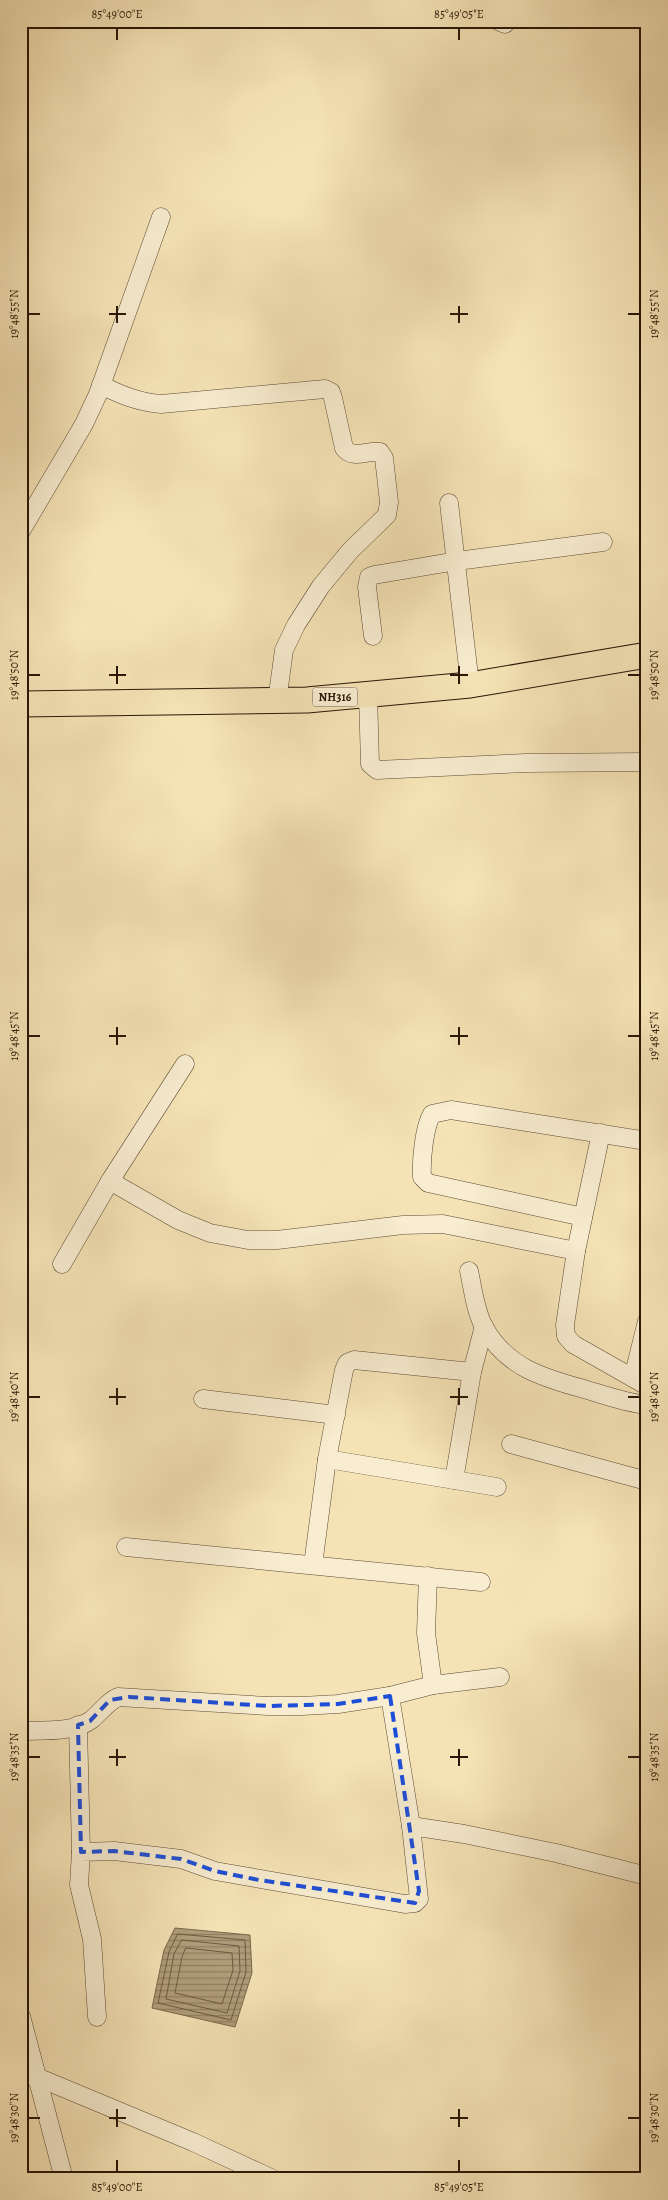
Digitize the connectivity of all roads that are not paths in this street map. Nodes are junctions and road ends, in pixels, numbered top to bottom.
1 (161, 217) dead end
2 (101, 385) junction
3 (449, 503) dead end
4 (21, 531) edge
5 (602, 542) dead end
6 (457, 561) junction
7 (373, 636) dead end
8 (646, 655) edge
9 (647, 664) edge
10 (470, 685) junction
11 (368, 694) junction
12 (277, 700) junction
13 (21, 704) edge
14 (647, 762) edge
15 (185, 1064) dead end
16 (601, 1134) junction
17 (647, 1142) edge
18 (110, 1181) junction
19 (583, 1217) junction
20 (576, 1251) junction
21 (62, 1264) dead end
22 (469, 1271) dead end
23 (647, 1322) edge
24 (484, 1326) junction
25 (472, 1372) junction
26 (640, 1382) edge
27 (203, 1399) dead end
28 (647, 1405) edge
29 (336, 1415) junction
30 (511, 1444) dead end
31 (327, 1459) junction
32 (454, 1480) junction
33 (647, 1481) edge
34 (497, 1488) dead end
35 (126, 1547) dead end
36 (313, 1565) junction
37 (428, 1576) junction
38 (481, 1582) dead end
39 (500, 1677) dead end
40 (433, 1685) junction
41 (390, 1696) junction
42 (78, 1725) junction
43 (21, 1730) edge
44 (411, 1826) junction
45 (81, 1852) junction
46 (647, 1876) edge
47 (21, 2016) edge
48 (97, 2017) dead end
49 (29, 2075) edge
50 (64, 2179) edge
51 (273, 2179) edge

1 - 2 street
2 - 4 street
2 - 12 street
3 - 6 street
5 - 6 street
6 - 7 street
6 - 10 street
8 - 9 street
8 - 10 highway, NH316
10 - 11 highway, NH316
11 - 12 highway, NH316
11 - 14 street
12 - 13 highway, NH316
15 - 18 street
16 - 17 street
16 - 19 street
16 - 19 street
18 - 20 street
18 - 21 street
19 - 20 street
20 - 26 street
22 - 24 street
23 - 26 street
24 - 25 street
24 - 28 street
25 - 29 street
25 - 32 street
27 - 29 street
29 - 31 street
30 - 33 street
31 - 32 street
31 - 36 street
32 - 34 street
35 - 36 street
36 - 37 street
37 - 38 street
37 - 40 street
39 - 40 street
40 - 41 street
41 - 42 street
41 - 44 street
42 - 43 street
42 - 45 street
44 - 45 street
44 - 46 street
45 - 48 street
47 - 49 street
49 - 50 street
49 - 51 street

